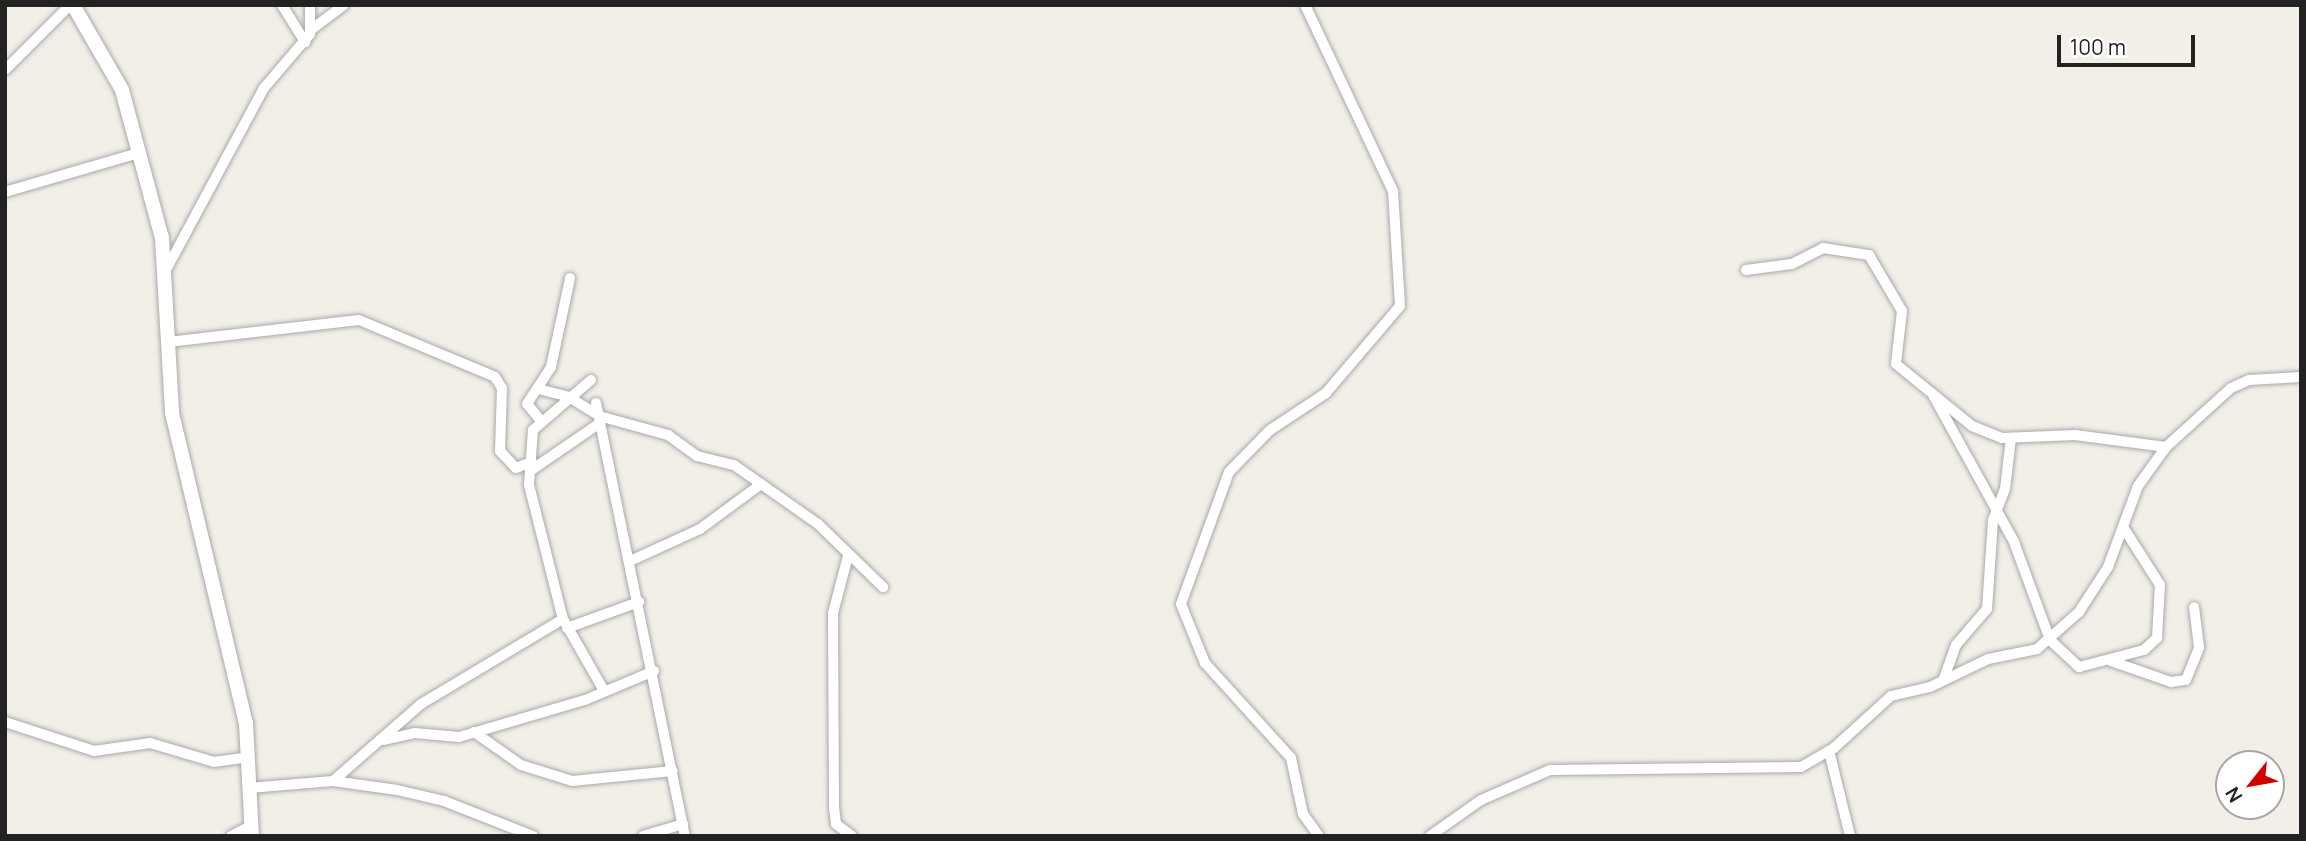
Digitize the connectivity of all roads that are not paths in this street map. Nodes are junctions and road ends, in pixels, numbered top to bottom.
1 (72, 5) edge
2 (282, 5) edge
3 (310, 5) edge
4 (344, 5) edge
5 (1305, 5) edge
6 (312, 29) junction
7 (304, 42) junction
8 (5, 70) edge
9 (138, 153) junction
10 (5, 192) edge
11 (167, 268) junction
12 (1746, 270) dead end
13 (570, 278) dead end
14 (168, 342) junction
15 (2301, 377) edge
16 (592, 380) dead end
17 (538, 389) junction
18 (1931, 393) junction
19 (569, 397) junction
20 (596, 403) dead end
21 (600, 420) junction
22 (541, 421) junction
23 (2011, 438) junction
24 (2166, 447) junction
25 (531, 467) junction
26 (761, 484) junction
27 (1994, 513) junction
28 (2123, 527) junction
29 (848, 556) junction
30 (630, 561) junction
31 (883, 587) dead end
32 (639, 602) junction
33 (2194, 607) dead end
34 (565, 624) junction
35 (2050, 640) junction
36 (2111, 661) junction
37 (654, 671) junction
38 (1944, 678) junction
39 (604, 691) junction
40 (5, 722) edge
41 (474, 732) junction
42 (384, 740) junction
43 (1829, 751) junction
44 (249, 757) junction
45 (673, 771) junction
46 (333, 781) junction
47 (249, 789) junction
48 (684, 830) edge
49 (252, 831) edge
50 (231, 836) edge
51 (533, 836) edge
52 (643, 836) edge
53 (852, 836) edge
54 (1319, 836) edge
55 (1430, 836) edge
56 (1850, 836) edge

1 - 8 street
1 - 9 street
2 - 7 street
3 - 6 street
4 - 6 street
5 - 54 street
6 - 7 street
7 - 11 street
9 - 10 street
9 - 11 street
11 - 14 street
12 - 18 street
13 - 17 street
14 - 25 street
14 - 44 street
15 - 24 street
16 - 19 street
17 - 19 street
17 - 22 street
18 - 23 street
18 - 27 street
19 - 21 street
19 - 22 street
20 - 21 street
21 - 25 street
21 - 26 street
21 - 30 street
22 - 25 street
23 - 24 street
23 - 27 street
24 - 28 street
25 - 34 street
26 - 29 street
26 - 30 street
27 - 35 street
27 - 38 street
28 - 35 street
28 - 36 street
29 - 31 street
29 - 53 street
30 - 32 street
32 - 34 street
32 - 37 street
33 - 36 street
34 - 39 street
34 - 42 street
35 - 36 street
35 - 38 street
37 - 39 street
37 - 45 street
38 - 43 street
39 - 41 street
40 - 44 street
41 - 42 street
41 - 45 street
42 - 46 street
43 - 55 street
43 - 56 street
44 - 47 street
45 - 48 street
46 - 47 street
46 - 51 street
47 - 49 street
48 - 52 street
49 - 50 street

